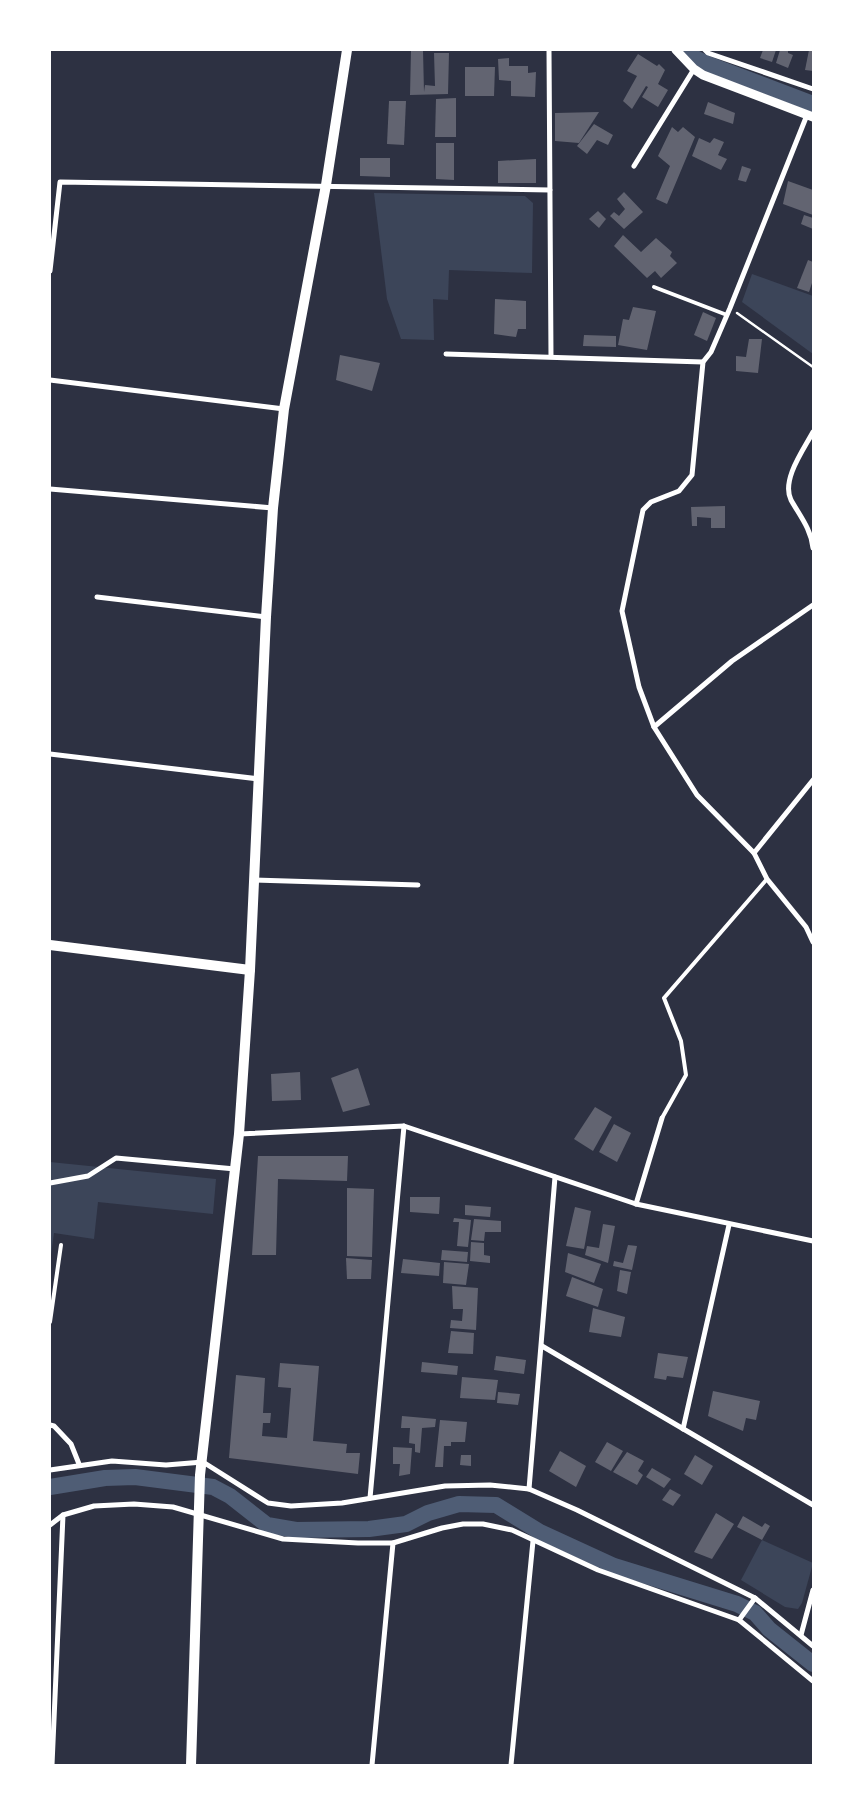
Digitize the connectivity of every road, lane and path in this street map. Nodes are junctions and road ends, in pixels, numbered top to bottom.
1 (347, 50) edge
2 (549, 50) edge
3 (676, 50) edge
4 (705, 50) edge
5 (694, 69) junction
6 (813, 90) edge
7 (810, 116) edge
8 (634, 166) dead end
9 (326, 185) junction
10 (550, 190) junction
11 (50, 271) edge
12 (654, 287) dead end
13 (730, 308) junction
14 (727, 315) junction
15 (446, 354) dead end
16 (551, 356) junction
17 (702, 362) junction
18 (813, 367) edge
19 (50, 380) edge
20 (284, 409) junction
21 (813, 432) edge
22 (50, 489) edge
23 (273, 508) junction
24 (813, 548) edge
25 (97, 598) dead end
26 (813, 605) edge
27 (266, 617) junction
28 (654, 727) junction
29 (50, 754) edge
30 (259, 780) junction
31 (813, 780) edge
32 (754, 853) junction
33 (767, 879) junction
34 (254, 880) junction
35 (418, 885) dead end
36 (813, 942) edge
37 (50, 945) edge
38 (250, 970) junction
39 (662, 1118) joint
40 (404, 1126) junction
41 (239, 1134) junction
42 (235, 1169) junction
43 (555, 1178) junction
44 (50, 1183) edge
45 (636, 1204) junction
46 (729, 1225) junction
47 (813, 1241) edge
48 (61, 1245) dead end
49 (50, 1322) edge
50 (542, 1346) junction
51 (50, 1426) edge
52 (683, 1428) junction
53 (203, 1462) junction
54 (79, 1464) junction
55 (50, 1470) edge
56 (529, 1490) junction
57 (370, 1498) junction
58 (813, 1505) edge
59 (63, 1515) junction
60 (200, 1515) junction
61 (50, 1525) edge
62 (533, 1541) junction
63 (393, 1543) junction
64 (813, 1590) edge
65 (755, 1599) junction
66 (740, 1619) junction
67 (801, 1635) junction
68 (813, 1646) edge
69 (813, 1681) edge
70 (52, 1765) edge
71 (190, 1765) edge
72 (372, 1765) edge
73 (512, 1765) edge

1 - 9 main road
2 - 10 street
3 - 5 street
4 - 6 street
5 - 7 street
5 - 8 street
7 - 13 street
9 - 10 street
9 - 11 street
9 - 20 main road
10 - 16 street
12 - 14 lane
13 - 14 street
13 - 18 path
14 - 17 street
15 - 16 street
16 - 17 street
17 - 28 street
19 - 20 street
20 - 23 main road
21 - 24 street
22 - 23 street
23 - 27 main road
25 - 27 street
26 - 28 street
27 - 30 main road
28 - 32 street
29 - 30 street
30 - 34 main road
31 - 32 street
32 - 33 street
33 - 36 street
33 - 39 lane
34 - 35 street
34 - 38 main road
37 - 38 main road
38 - 41 main road
39 - 45 street
40 - 41 street
40 - 43 street
40 - 57 street
41 - 42 main road
42 - 44 street
42 - 53 main road
43 - 45 street
43 - 50 street
45 - 46 street
46 - 47 street
46 - 52 street
48 - 49 lane
50 - 52 street
50 - 56 street
51 - 54 street
52 - 58 street
53 - 54 street
53 - 57 street
53 - 60 main road
54 - 55 street
56 - 57 street
56 - 65 street
59 - 60 street
59 - 61 street
59 - 70 street
60 - 63 street
60 - 71 main road
62 - 63 street
62 - 66 street
62 - 73 street
63 - 72 street
64 - 67 street
65 - 66 street
65 - 67 street
66 - 69 street
67 - 68 street

